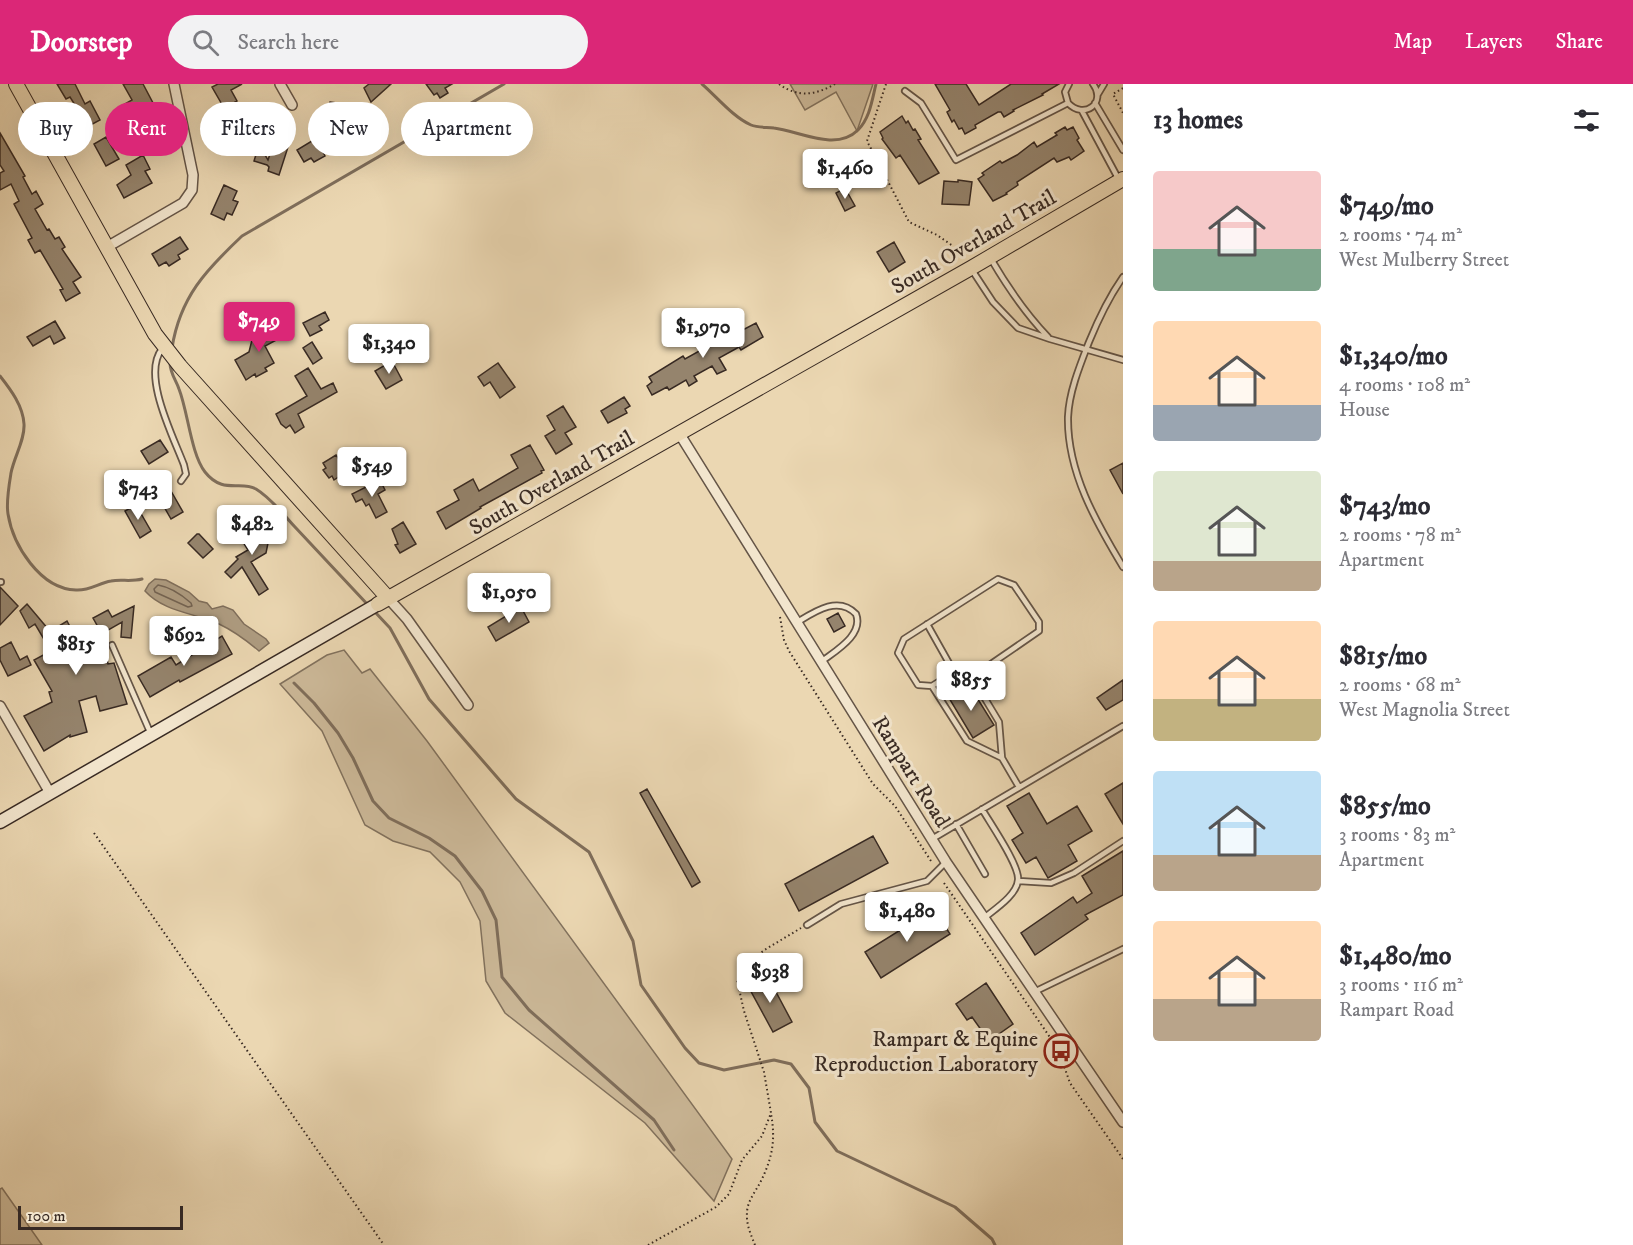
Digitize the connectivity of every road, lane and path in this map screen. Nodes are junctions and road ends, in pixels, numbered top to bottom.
1 (16, 84) edge
2 (174, 84) edge
3 (280, 84) edge
4 (779, 84) edge
5 (835, 84) edge
6 (886, 84) edge
7 (1070, 84) edge
8 (1093, 84) edge
9 (1104, 84) edge
10 (1123, 88) edge
11 (905, 91) dead end
12 (1098, 94) junction
13 (290, 102) edge
14 (1095, 103) junction
15 (1068, 104) junction
16 (1082, 111) junction
17 (1123, 113) edge
18 (1123, 150) edge
19 (1121, 180) edge
20 (953, 246) dead end
21 (106, 247) junction
22 (990, 256) junction
23 (971, 268) junction
24 (1123, 277) edge
25 (1050, 339) junction
26 (166, 349) junction
27 (1086, 350) junction
28 (1123, 360) edge
29 (679, 433) junction
30 (181, 481) dead end
31 (1123, 567) edge
32 (383, 601) junction
33 (787, 608) junction
34 (796, 623) junction
35 (927, 624) junction
36 (112, 645) dead end
37 (821, 662) junction
38 (954, 672) junction
39 (972, 677) junction
40 (932, 686) junction
41 (468, 705) dead end
42 (0, 706) edge
43 (1123, 726) edge
44 (151, 735) junction
45 (1002, 758) junction
46 (1019, 787) junction
47 (50, 793) junction
48 (982, 809) junction
49 (0, 822) edge
50 (956, 824) junction
51 (94, 832) dead end
52 (932, 839) junction
53 (1123, 842) edge
54 (931, 861) dead end
55 (946, 862) junction
56 (985, 874) dead end
57 (1019, 881) junction
58 (944, 883) dead end
59 (984, 918) junction
60 (807, 925) joint
61 (1123, 949) edge
62 (1034, 992) junction
63 (771, 1113) junction
64 (1123, 1122) edge
65 (1123, 1159) edge
66 (384, 1245) edge
67 (648, 1245) edge
68 (755, 1245) edge

1 - 21 main road
2 - 21 street
3 - 13 street
4 - 5 path
6 - 20 path
7 - 15 lane
8 - 12 lane
9 - 12 lane
10 - 17 path
11 - 15 lane
12 - 14 lane
14 - 16 lane
14 - 18 lane
15 - 16 lane
16 - 19 lane
19 - 22 main road, South Overland Trail
21 - 26 main road
22 - 23 main road, South Overland Trail
22 - 25 lane
23 - 25 lane
23 - 29 main road, South Overland Trail
24 - 27 lane
25 - 27 lane
26 - 30 lane
26 - 32 main road
27 - 28 lane
27 - 31 lane
29 - 32 main road, South Overland Trail
29 - 33 street, Rampart Road
32 - 41 street
32 - 44 main road, South Overland Trail
33 - 34 street, Rampart Road
33 - 54 path
34 - 37 street, Rampart Road
34 - 37 lane
35 - 38 lane
35 - 39 lane
35 - 40 lane
36 - 44 lane
37 - 52 street, Rampart Road
38 - 39 lane
38 - 40 lane
39 - 45 lane
40 - 45 lane
42 - 47 street
43 - 46 lane
44 - 47 main road, South Overland Trail
45 - 46 lane
46 - 48 lane
47 - 49 main road, South Overland Trail
48 - 50 lane
48 - 57 lane
50 - 52 lane
50 - 56 lane
51 - 66 path
52 - 55 street, Rampart Road
53 - 57 lane
55 - 59 street, Rampart Road
55 - 60 lane
57 - 59 lane
58 - 65 path
59 - 62 street, Rampart Road
60 - 63 path
61 - 62 lane
62 - 64 street, Rampart Road
63 - 67 path
63 - 68 path

